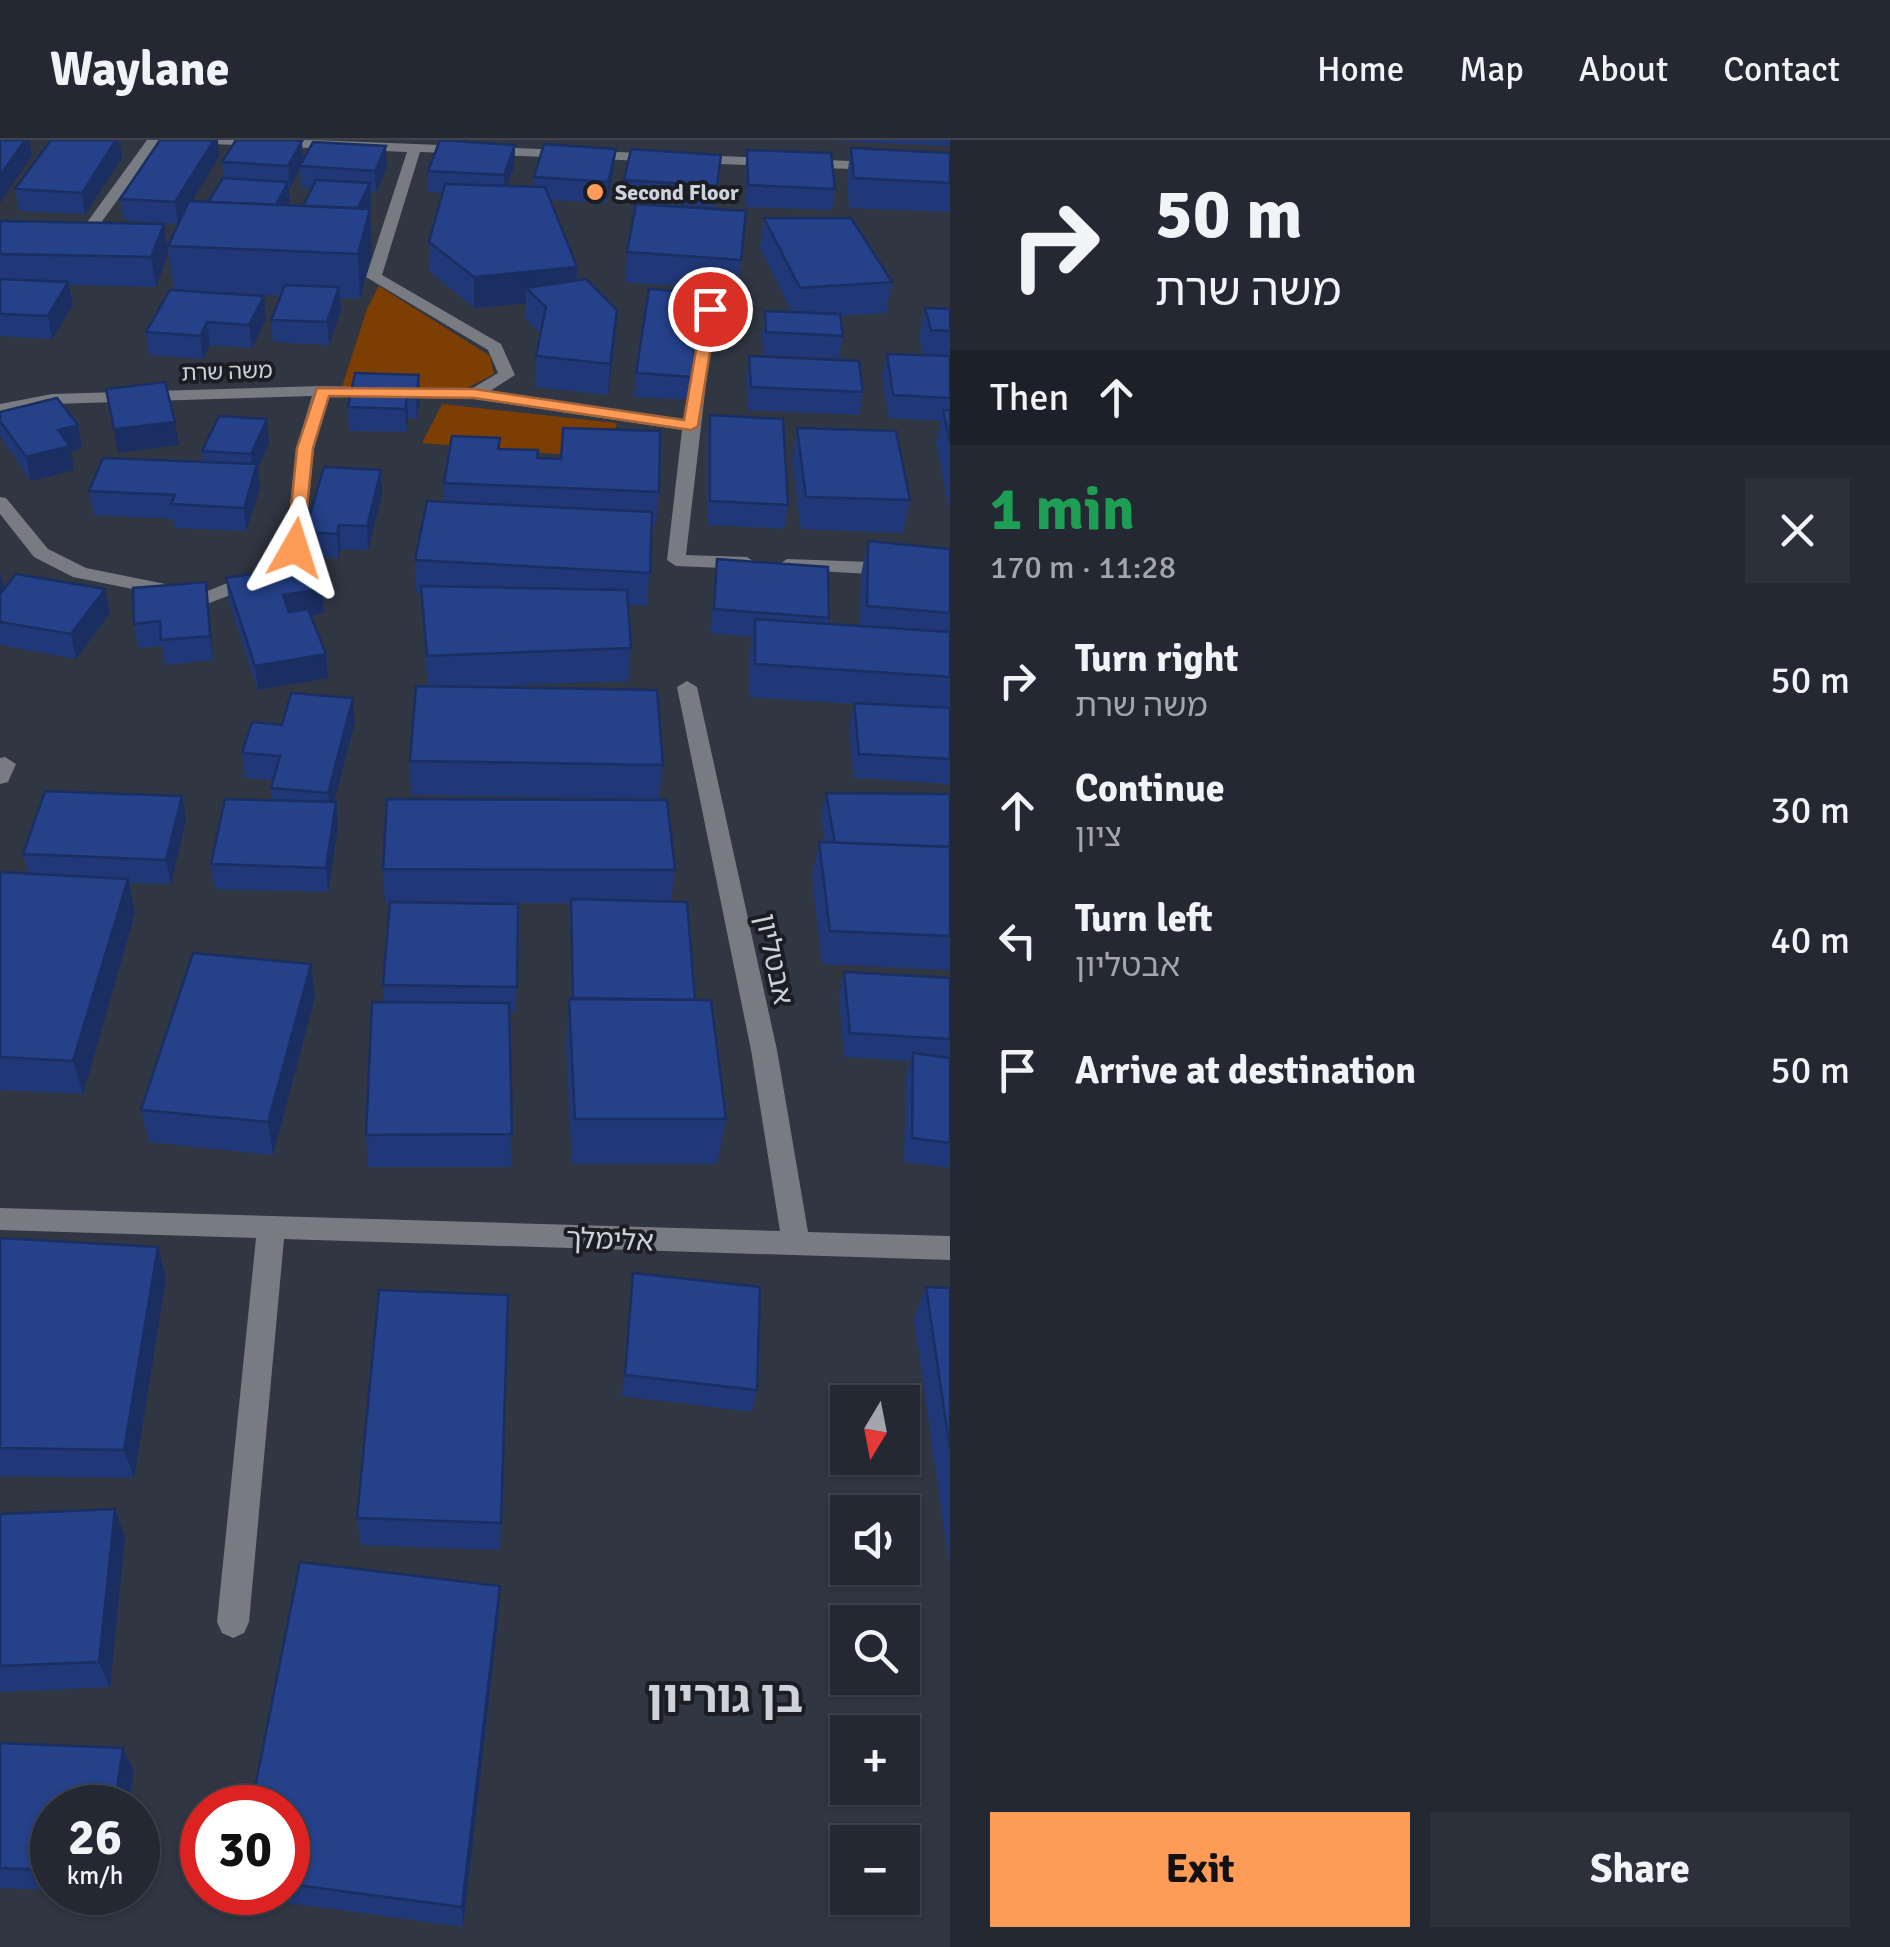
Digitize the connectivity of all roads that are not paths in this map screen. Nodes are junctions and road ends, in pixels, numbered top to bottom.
1 (154, 140) edge
2 (211, 140) edge
3 (652, 140) edge
4 (415, 148) junction
5 (650, 159) junction
6 (950, 169) edge
7 (70, 230) edge
8 (87, 232) junction
9 (105, 234) edge
10 (710, 309) dead end
11 (322, 391) junction
12 (474, 394) junction
13 (0, 408) edge
14 (691, 426) junction
15 (0, 502) edge
16 (870, 568) edge
17 (686, 687) dead end
18 (0, 1219) edge
19 (271, 1228) junction
20 (796, 1244) junction
21 (950, 1248) edge
22 (233, 1622) dead end

1 - 8 street
2 - 4 street
3 - 5 street
4 - 5 street
4 - 12 street
5 - 6 street
7 - 8 street
8 - 9 street
10 - 14 street
11 - 12 street, משה שרת
11 - 13 street, משה שרת
11 - 15 street
12 - 14 street, משה שרת
14 - 16 street
17 - 20 street, אבטליון
18 - 19 street, אלימלך
19 - 20 street, אלימלך
19 - 22 street
20 - 21 street, אלימלך

